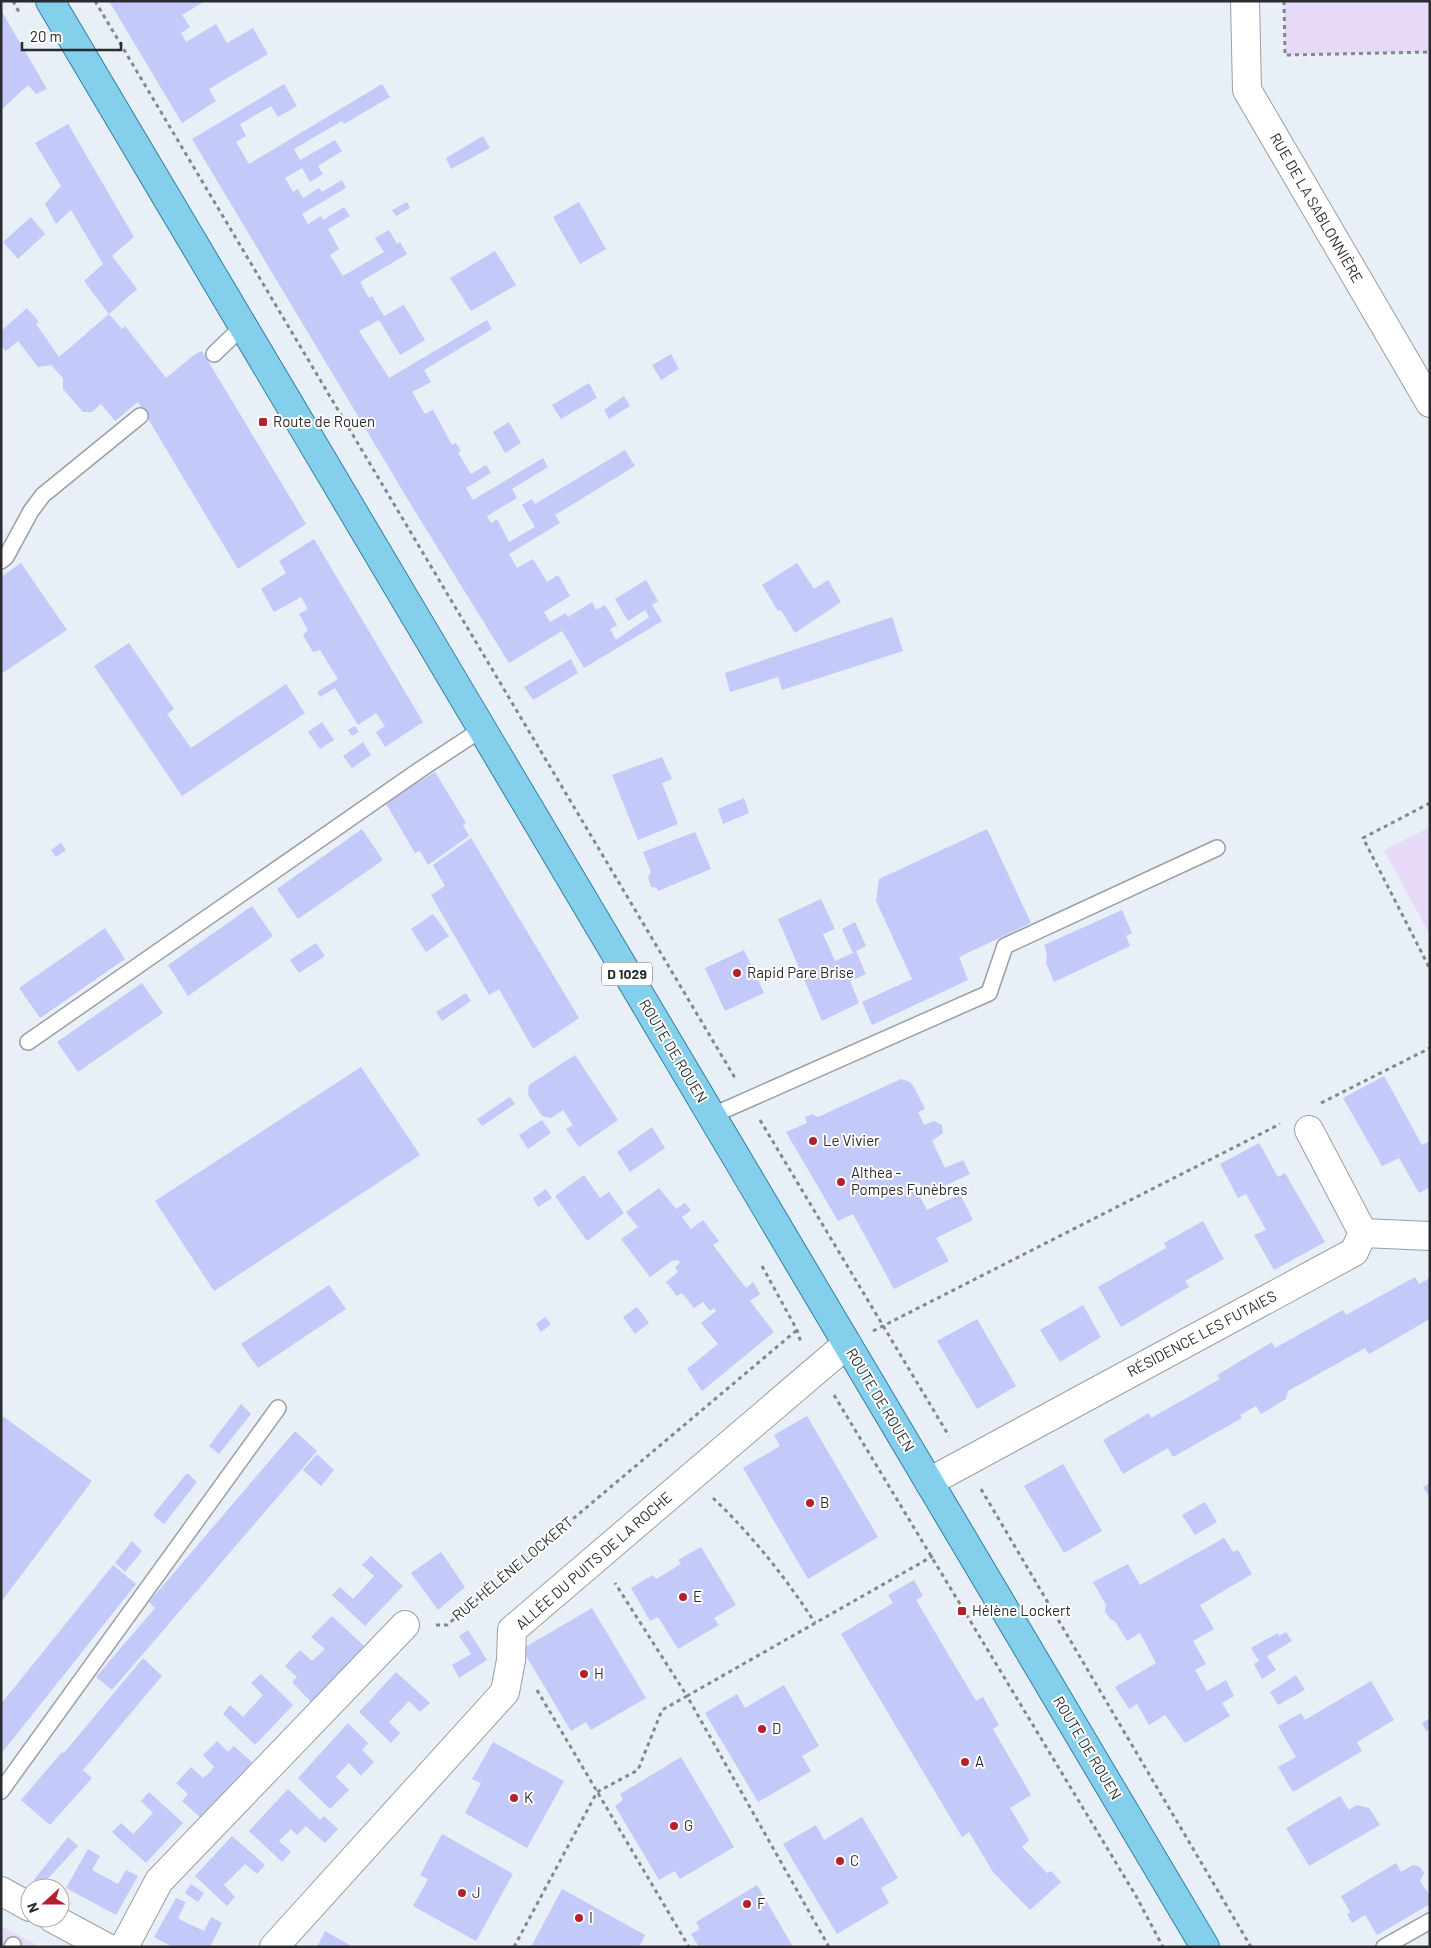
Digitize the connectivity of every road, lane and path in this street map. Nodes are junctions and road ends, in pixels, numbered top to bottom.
1 (50, 1) edge
2 (95, 1) edge
3 (1245, 1) edge
4 (1284, 1) edge
5 (1430, 52) edge
6 (243, 326) junction
7 (214, 354) dead end
8 (1430, 403) edge
9 (140, 416) dead end
10 (1, 561) edge
11 (482, 729) junction
12 (1430, 803) edge
13 (1217, 848) dead end
14 (1430, 969) edge
15 (28, 1042) dead end
16 (1430, 1048) edge
17 (748, 1099) junction
18 (712, 1116) junction
19 (1304, 1118) junction
20 (1363, 1233) junction
21 (1430, 1236) edge
22 (825, 1307) junction
23 (885, 1325) junction
24 (847, 1344) junction
25 (278, 1408) dead end
26 (965, 1462) junction
27 (692, 1477) junction
28 (929, 1482) junction
29 (963, 1539) junction
30 (598, 1557) junction
31 (814, 1623) junction
32 (405, 1625) joint
33 (537, 1689) dead end
34 (687, 1696) junction
35 (1, 1791) edge
36 (597, 1792) junction
37 (1, 1891) edge
38 (20, 1901) edge
39 (1430, 1921) edge
40 (70, 1928) edge
41 (106, 1947) edge
42 (124, 1947) edge
43 (274, 1947) edge
44 (514, 1947) edge
45 (688, 1947) edge
46 (829, 1947) edge
47 (1205, 1947) edge
48 (1251, 1947) edge
49 (1384, 1947) edge

1 - 6 main road, ROUTE DE ROUEN / D 1029
2 - 17 path
3 - 8 street, RUE DE LA SABLONNIÈRE
4 - 5 path
6 - 7 lane
6 - 11 main road, ROUTE DE ROUEN / D 1029
9 - 10 lane
11 - 15 lane
11 - 18 main road, ROUTE DE ROUEN / D 1029
12 - 14 path
13 - 17 lane
16 - 19 path
17 - 18 lane
17 - 23 path
18 - 22 main road, ROUTE DE ROUEN / D 1029
19 - 20 street
19 - 23 path
20 - 21 street
20 - 26 street, RÉSIDENCE LES FUTAIES
22 - 24 main road, ROUTE DE ROUEN / D 1029
22 - 32 path, RUE HÉLÈNE LOCKERT
23 - 24 path
23 - 26 path
24 - 27 street, ALLÉE DU PUITS DE LA ROCHE
24 - 28 main road, ROUTE DE ROUEN / D 1029
25 - 35 lane
26 - 28 street, RÉSIDENCE LES FUTAIES
26 - 48 path
27 - 30 street, ALLÉE DU PUITS DE LA ROCHE
27 - 31 path
28 - 29 main road, ROUTE DE ROUEN / D 1029
29 - 31 path
29 - 47 main road, ROUTE DE ROUEN / D 1029
30 - 34 path
30 - 43 street, ALLÉE DU PUITS DE LA ROCHE
31 - 34 path
32 - 42 street
33 - 36 path
34 - 36 path
34 - 46 path
36 - 44 path
36 - 45 path
37 - 38 street
39 - 49 lane
40 - 41 street

